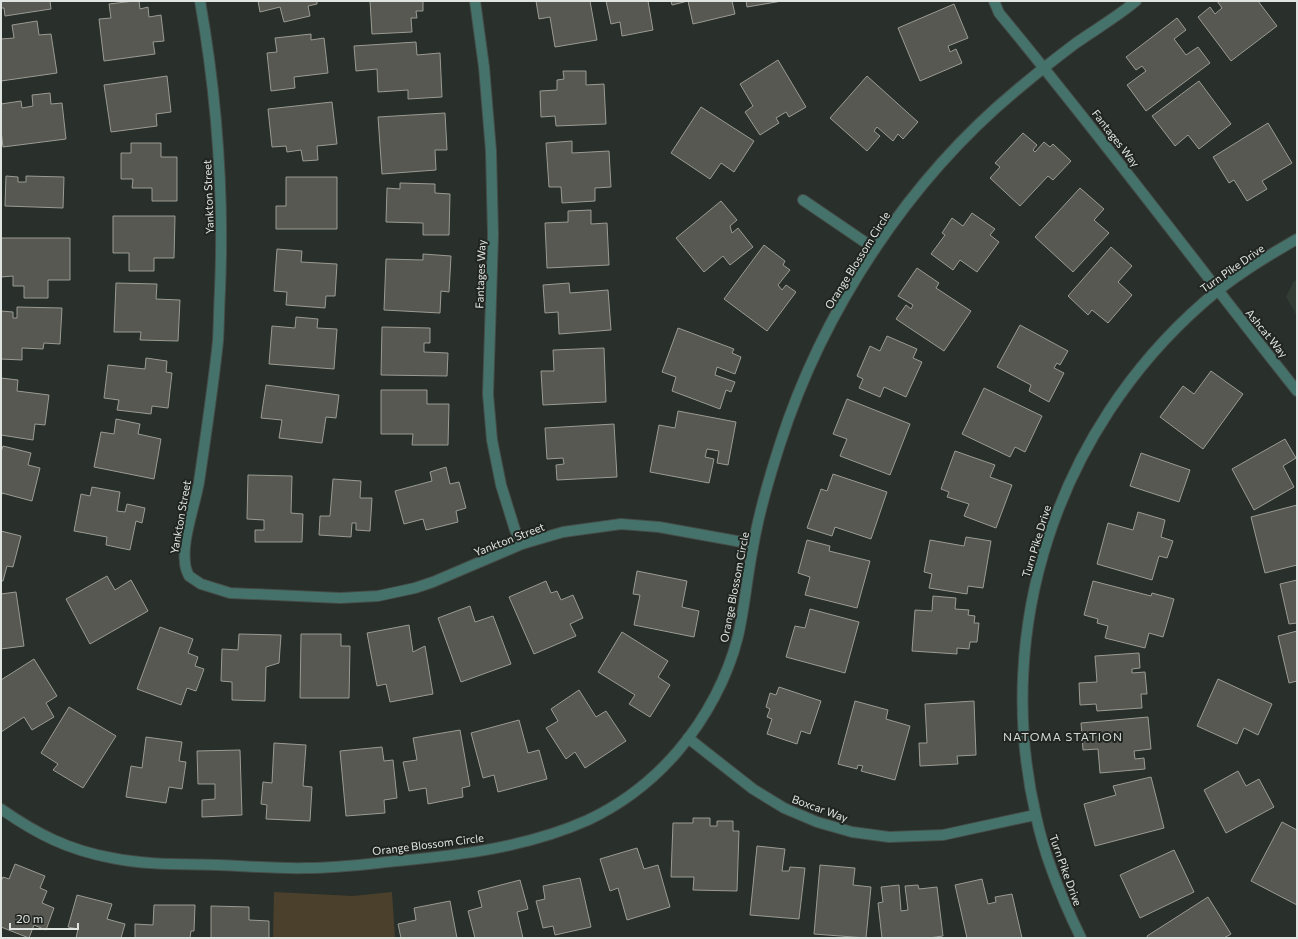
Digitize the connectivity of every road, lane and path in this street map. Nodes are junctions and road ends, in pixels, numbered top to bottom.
1 (200, 1) edge
2 (475, 1) edge
3 (994, 1) edge
4 (1136, 1) edge
5 (1045, 68) junction
6 (803, 200) dead end
7 (1297, 240) edge
8 (875, 249) junction
9 (1218, 291) junction
10 (1297, 390) edge
11 (522, 544) junction
12 (753, 544) junction
13 (688, 738) junction
14 (1, 809) edge
15 (1035, 815) junction
16 (1081, 938) edge

1 - 11 street, Yankton Street
2 - 11 street, Fantages Way
3 - 5 street, Fantages Way
4 - 5 street, Orange Blossom Circle
5 - 8 street, Orange Blossom Circle
5 - 9 street, Fantages Way
6 - 8 street
7 - 9 street, Turn Pike Drive
8 - 12 street, Orange Blossom Circle
9 - 10 street, Ashcat Way
9 - 15 street, Turn Pike Drive
11 - 12 street, Yankton Street
12 - 13 street, Orange Blossom Circle
13 - 14 street, Orange Blossom Circle
13 - 15 street, Boxcar Way
15 - 16 street, Turn Pike Drive

